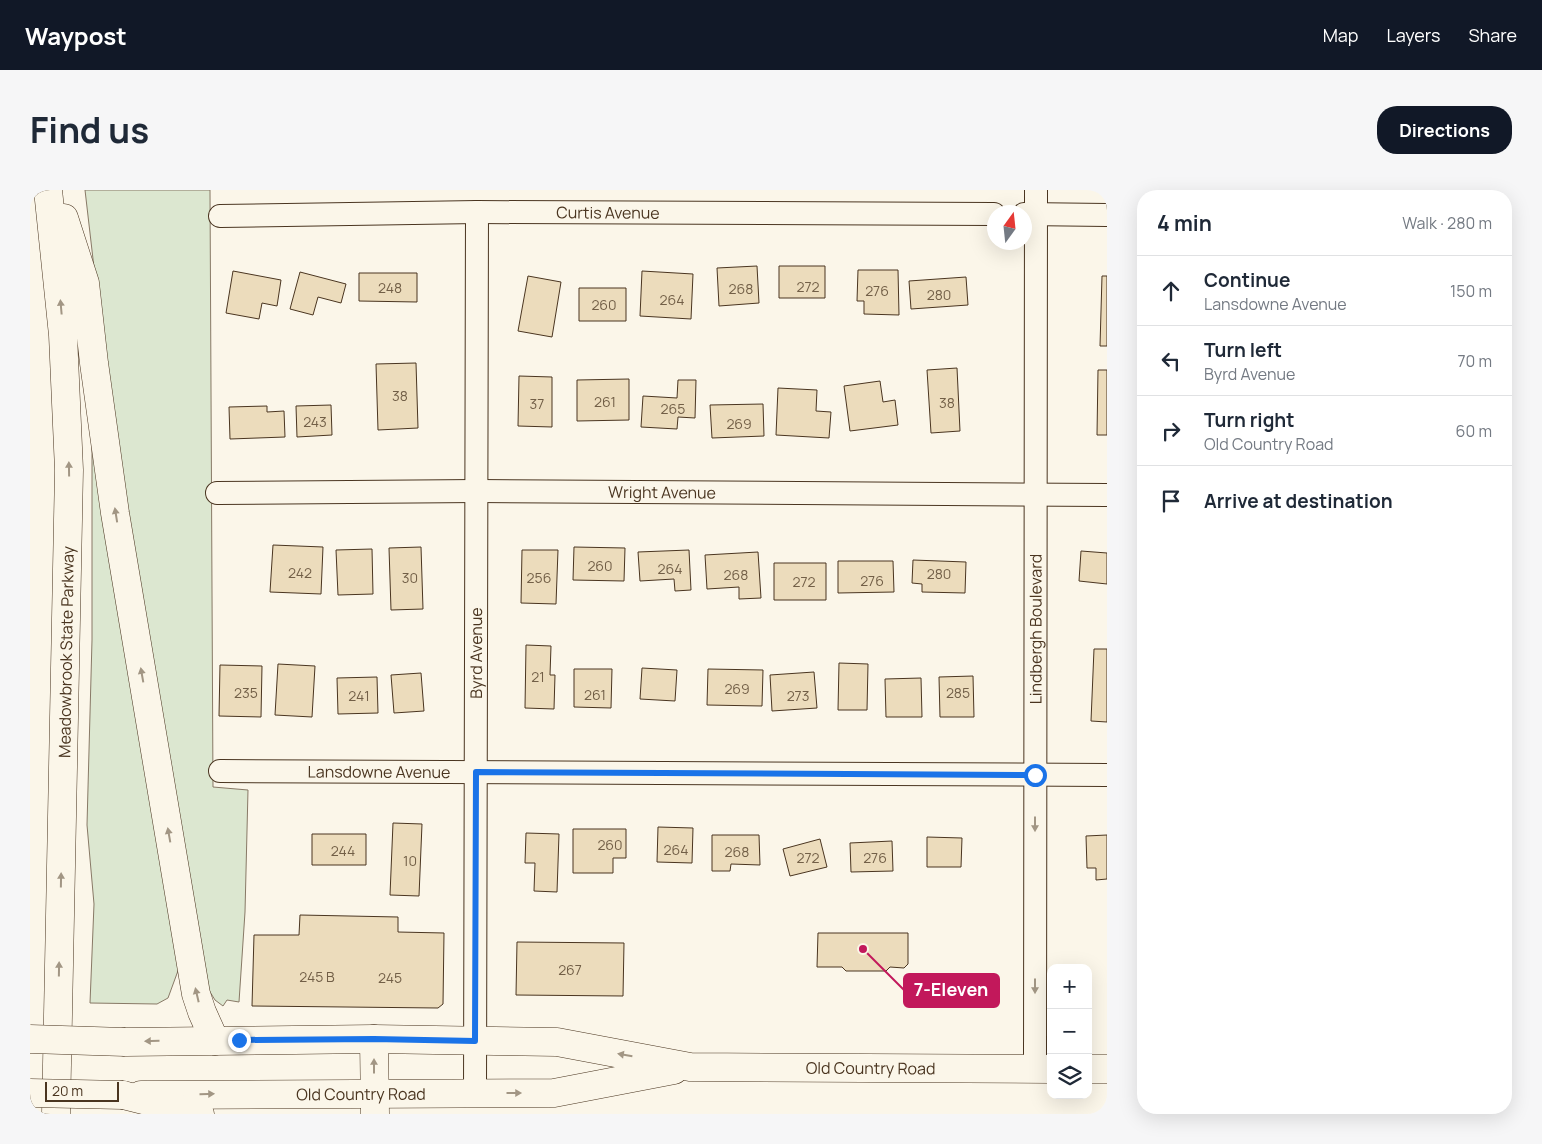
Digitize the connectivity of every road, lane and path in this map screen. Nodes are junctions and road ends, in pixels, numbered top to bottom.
1 (48, 190) edge
2 (55, 190) edge
3 (1036, 190) edge
4 (1032, 206) edge
5 (477, 212) junction
6 (987, 214) edge
7 (1032, 214) edge
8 (1107, 215) edge
9 (220, 216) dead end
10 (1031, 250) edge
11 (477, 491) junction
12 (217, 493) dead end
13 (1036, 494) junction
14 (1107, 495) edge
15 (220, 771) dead end
16 (476, 772) junction
17 (1035, 775) junction
18 (1107, 775) edge
19 (30, 1039) edge
20 (374, 1039) junction
21 (214, 1041) junction
22 (475, 1041) junction
23 (690, 1067) junction
24 (1043, 1068) edge
25 (1092, 1068) edge
26 (1107, 1068) edge
27 (475, 1093) junction
28 (30, 1094) edge
29 (123, 1095) junction
30 (375, 1103) edge
31 (56, 1114) edge
32 (200, 1114) edge

31 -> 1 main road, Meadowbrook State Parkway
21 -> 2 main road
3 - 4 street, Lindbergh Boulevard
5 - 6 street, Curtis Avenue
5 - 9 street, Curtis Avenue
5 - 11 street, Byrd Avenue
7 - 8 street
10 - 13 street, Lindbergh Boulevard
11 - 12 street, Wright Avenue
11 - 13 street, Wright Avenue
11 - 16 street, Byrd Avenue
13 - 14 street, Wright Avenue
13 - 17 street, Lindbergh Boulevard
15 - 16 street, Lansdowne Avenue
16 - 17 street, Lansdowne Avenue
16 - 22 street, Byrd Avenue
17 - 18 street, Lansdowne Avenue
17 -> 24 street, Lindbergh Boulevard
21 -> 19 main road, Old Country Road, bridge
20 - 21 main road, Old Country Road
20 - 22 main road, Old Country Road
30 -> 20 main road
23 -> 22 main road, Old Country Road
22 - 27 street, Byrd Avenue
23 - 24 main road, Old Country Road
27 -> 23 main road, Old Country Road
25 - 26 main road
27 - 30 main road, Old Country Road
28 - 29 main road, Old Country Road, bridge
29 -> 30 main road, Old Country Road
29 - 32 main road

